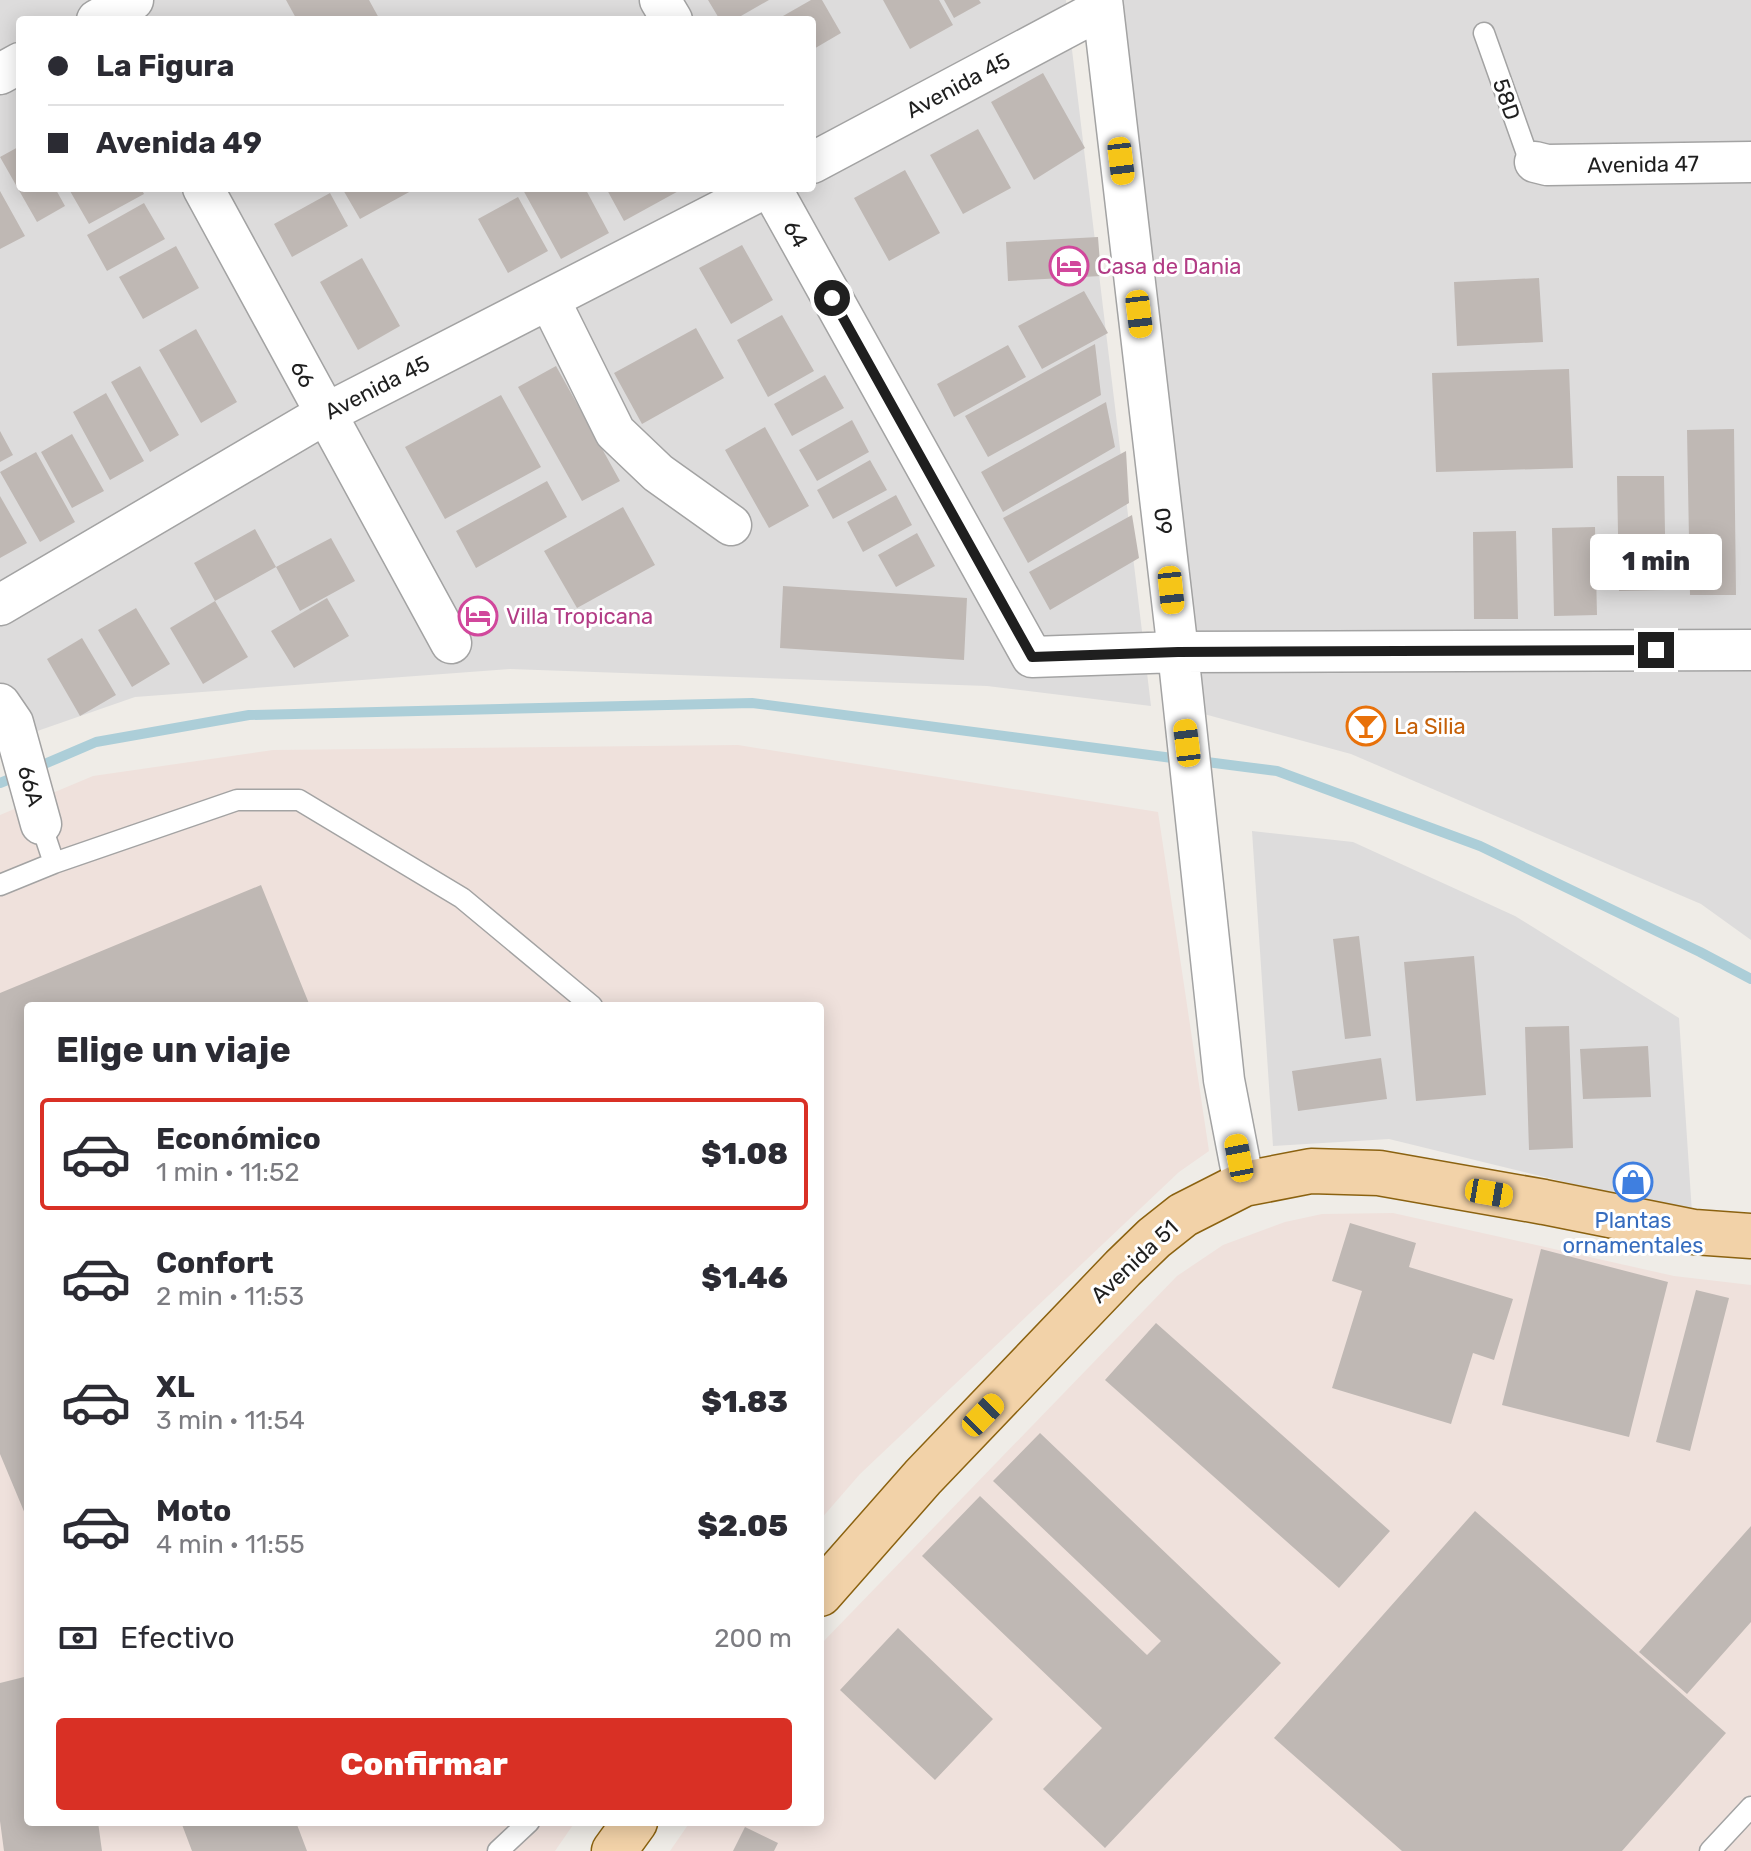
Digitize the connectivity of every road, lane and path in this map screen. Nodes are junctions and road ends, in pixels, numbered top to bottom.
1 (1102, 4) edge
2 (1484, 33) dead end
3 (816, 161) edge
4 (1535, 162) joint
5 (1751, 162) edge
6 (205, 192) edge
7 (757, 192) edge
8 (773, 192) edge
9 (549, 299) junction
10 (325, 414) junction
11 (731, 525) dead end
12 (0, 605) edge
13 (451, 643) dead end
14 (1751, 650) edge
15 (1178, 652) junction
16 (6, 714) edge
17 (41, 824) joint
18 (54, 863) junction
19 (0, 885) edge
20 (587, 1002) edge
21 (1244, 1184) junction
22 (1751, 1236) edge
23 (824, 1589) edge
24 (1751, 1807) edge
25 (525, 1826) edge
26 (632, 1826) edge
27 (498, 1851) edge
28 (614, 1851) edge
29 (1710, 1851) edge

1 - 3 street, Avenida 45
1 - 15 street, 60
2 - 4 lane, 58D
4 - 5 street, Avenida 47
6 - 10 street, 66
7 - 9 street, Avenida 45
8 - 15 street, 64
9 - 10 street, Avenida 45
9 - 11 street
10 - 12 street, Avenida 45
10 - 13 street, 66
14 - 15 street
15 - 21 street, 60
16 - 17 street, 66A
17 - 18 lane
18 - 19 lane
18 - 20 lane
21 - 22 main road, Avenida 51
21 - 23 main road, Avenida 51
24 - 29 lane
25 - 27 lane
26 - 28 main road

